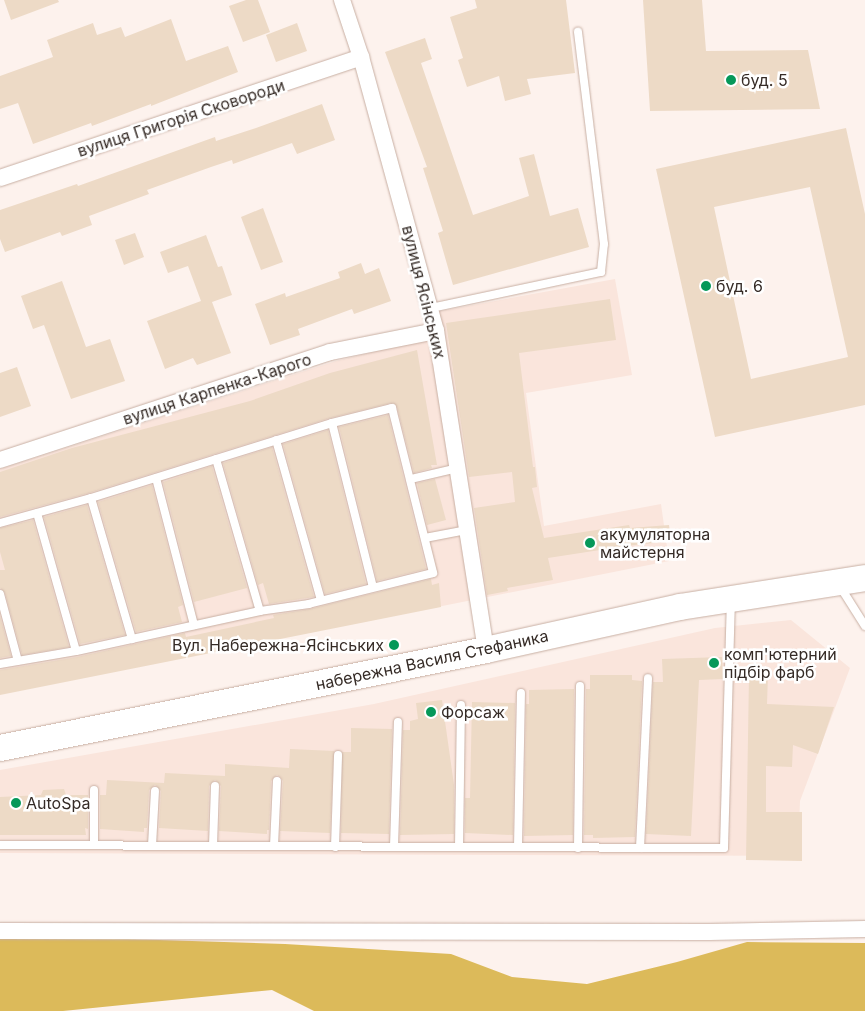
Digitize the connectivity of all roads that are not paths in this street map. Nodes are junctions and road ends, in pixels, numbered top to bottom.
1 (342, 0) edge
2 (578, 32) dead end
3 (361, 57) junction
4 (0, 178) edge
5 (431, 308) junction
6 (436, 331) junction
7 (332, 423) junction
8 (276, 440) junction
9 (216, 459) junction
10 (0, 460) edge
11 (458, 468) junction
12 (156, 478) junction
13 (411, 479) junction
14 (91, 498) junction
15 (37, 513) junction
16 (0, 523) edge
17 (467, 530) junction
18 (425, 538) junction
19 (865, 578) edge
20 (837, 582) junction
21 (373, 588) junction
22 (0, 594) edge
23 (731, 598) junction
24 (321, 600) junction
25 (260, 611) junction
26 (194, 625) junction
27 (865, 626) edge
28 (132, 639) junction
29 (486, 650) junction
30 (76, 652) junction
31 (18, 661) junction
32 (0, 664) edge
33 (648, 678) dead end
34 (580, 686) dead end
35 (521, 693) dead end
36 (461, 705) dead end
37 (398, 722) dead end
38 (0, 748) edge
39 (338, 755) dead end
40 (277, 781) dead end
41 (215, 786) dead end
42 (94, 790) dead end
43 (155, 791) dead end
44 (0, 845) edge
45 (94, 845) junction
46 (152, 846) junction
47 (214, 846) junction
48 (274, 846) junction
49 (335, 847) junction
50 (394, 847) junction
51 (458, 847) junction
52 (518, 847) junction
53 (578, 848) junction
54 (640, 848) junction
55 (865, 929) edge
56 (0, 931) edge

1 - 3 street, вулиця Ясінських
2 - 5 lane
3 - 4 street, вулиця Григорія Сковороди
3 - 5 street, вулиця Ясінських
5 - 6 street, вулиця Ясінських
6 - 10 street, вулиця Карпенка-Карого
6 - 11 street, вулиця Ясінських
7 - 8 lane
7 - 13 lane
7 - 21 lane
8 - 9 lane
8 - 24 lane
9 - 12 lane
9 - 25 lane
11 - 13 lane
11 - 17 street, вулиця Ясінських
12 - 14 lane
12 - 26 lane
13 - 18 lane
14 - 15 lane
14 - 28 lane
15 - 16 lane
15 - 30 lane
17 - 18 lane
17 - 29 street, вулиця Ясінських
18 - 21 lane
19 - 20 main road, набережна Василя Стефаника
20 - 23 main road, набережна Василя Стефаника
20 - 27 lane
21 - 24 lane
22 - 31 lane
23 - 29 main road, набережна Василя Стефаника
23 - 54 lane
24 - 25 lane
25 - 26 lane
26 - 28 lane
28 - 30 lane
29 - 38 main road, набережна Василя Стефаника
30 - 31 lane
31 - 32 lane
33 - 54 lane
34 - 53 lane
35 - 52 lane
36 - 51 lane
37 - 50 lane
39 - 49 lane
40 - 48 lane
41 - 47 lane
42 - 45 lane
43 - 46 lane
44 - 45 lane
45 - 46 lane
46 - 47 lane
47 - 48 lane
48 - 49 lane
49 - 50 lane
50 - 51 lane
51 - 52 lane
52 - 53 lane
53 - 54 lane
55 - 56 street

